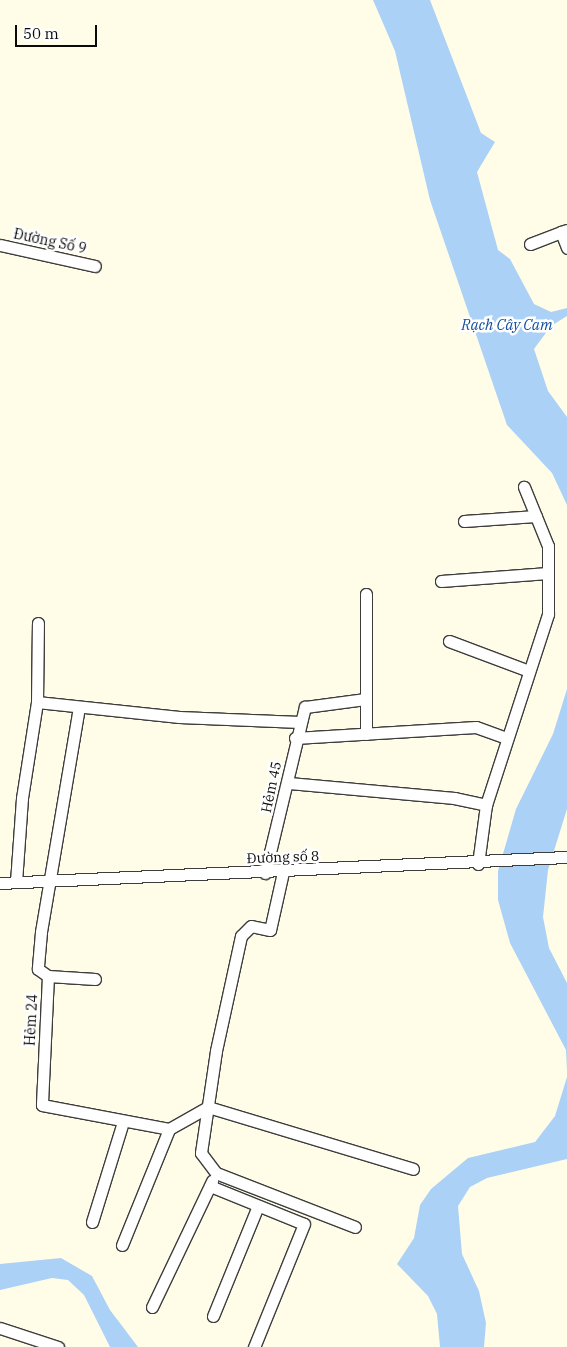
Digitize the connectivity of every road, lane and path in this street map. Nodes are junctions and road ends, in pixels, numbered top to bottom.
1 (564, 231) edge
2 (530, 244) dead end
3 (0, 245) edge
4 (567, 248) edge
5 (95, 266) dead end
6 (524, 488) dead end
7 (536, 516) junction
8 (464, 521) dead end
9 (548, 573) junction
10 (441, 581) dead end
11 (366, 594) dead end
12 (38, 624) dead end
13 (449, 642) dead end
14 (529, 671) junction
15 (366, 699) junction
16 (37, 702) junction
17 (79, 707) junction
18 (300, 722) junction
19 (366, 734) junction
20 (295, 738) junction
21 (506, 738) junction
22 (289, 783) junction
23 (486, 805) junction
24 (567, 857) edge
25 (482, 864) junction
26 (282, 872) junction
27 (265, 873) junction
28 (16, 882) junction
29 (47, 882) junction
30 (0, 883) edge
31 (48, 976) junction
32 (95, 979) dead end
33 (208, 1106) junction
34 (122, 1122) junction
35 (169, 1129) junction
36 (414, 1169) dead end
37 (216, 1173) junction
38 (210, 1186) junction
39 (258, 1206) junction
40 (92, 1222) dead end
41 (356, 1227) dead end
42 (122, 1245) dead end
43 (152, 1307) dead end
44 (213, 1316) dead end
45 (0, 1328) edge
46 (37, 1343) edge
47 (58, 1347) edge
48 (254, 1347) edge

1 - 2 street
1 - 4 street
3 - 5 street, Đường Số 9
6 - 7 street
7 - 8 street
7 - 9 street
9 - 10 street
9 - 14 street
11 - 15 street
12 - 16 street
13 - 14 street
14 - 21 street
15 - 18 street, Hẻm 45
15 - 19 street
16 - 17 street
16 - 28 street
17 - 18 street
17 - 29 street
18 - 20 street, Hẻm 45
19 - 20 street
19 - 21 street
20 - 22 street, Hẻm 45
21 - 23 street
22 - 23 street
22 - 27 street, Hẻm 45
23 - 25 street
24 - 25 street, Đường số 8
25 - 26 street, Đường số 8
26 - 27 street, Đường số 8
26 - 33 street
27 - 29 street, Đường số 8
28 - 29 street, Đường số 8
28 - 30 street, Đường số 8
29 - 31 street, Hẻm 24
31 - 32 street
31 - 34 street, Hẻm 24
33 - 35 street
33 - 36 street
33 - 37 street
34 - 35 street
34 - 40 street
35 - 42 street
37 - 38 street
37 - 41 street
38 - 39 street
38 - 43 street
39 - 44 street
39 - 48 street
45 - 46 street
46 - 47 street

